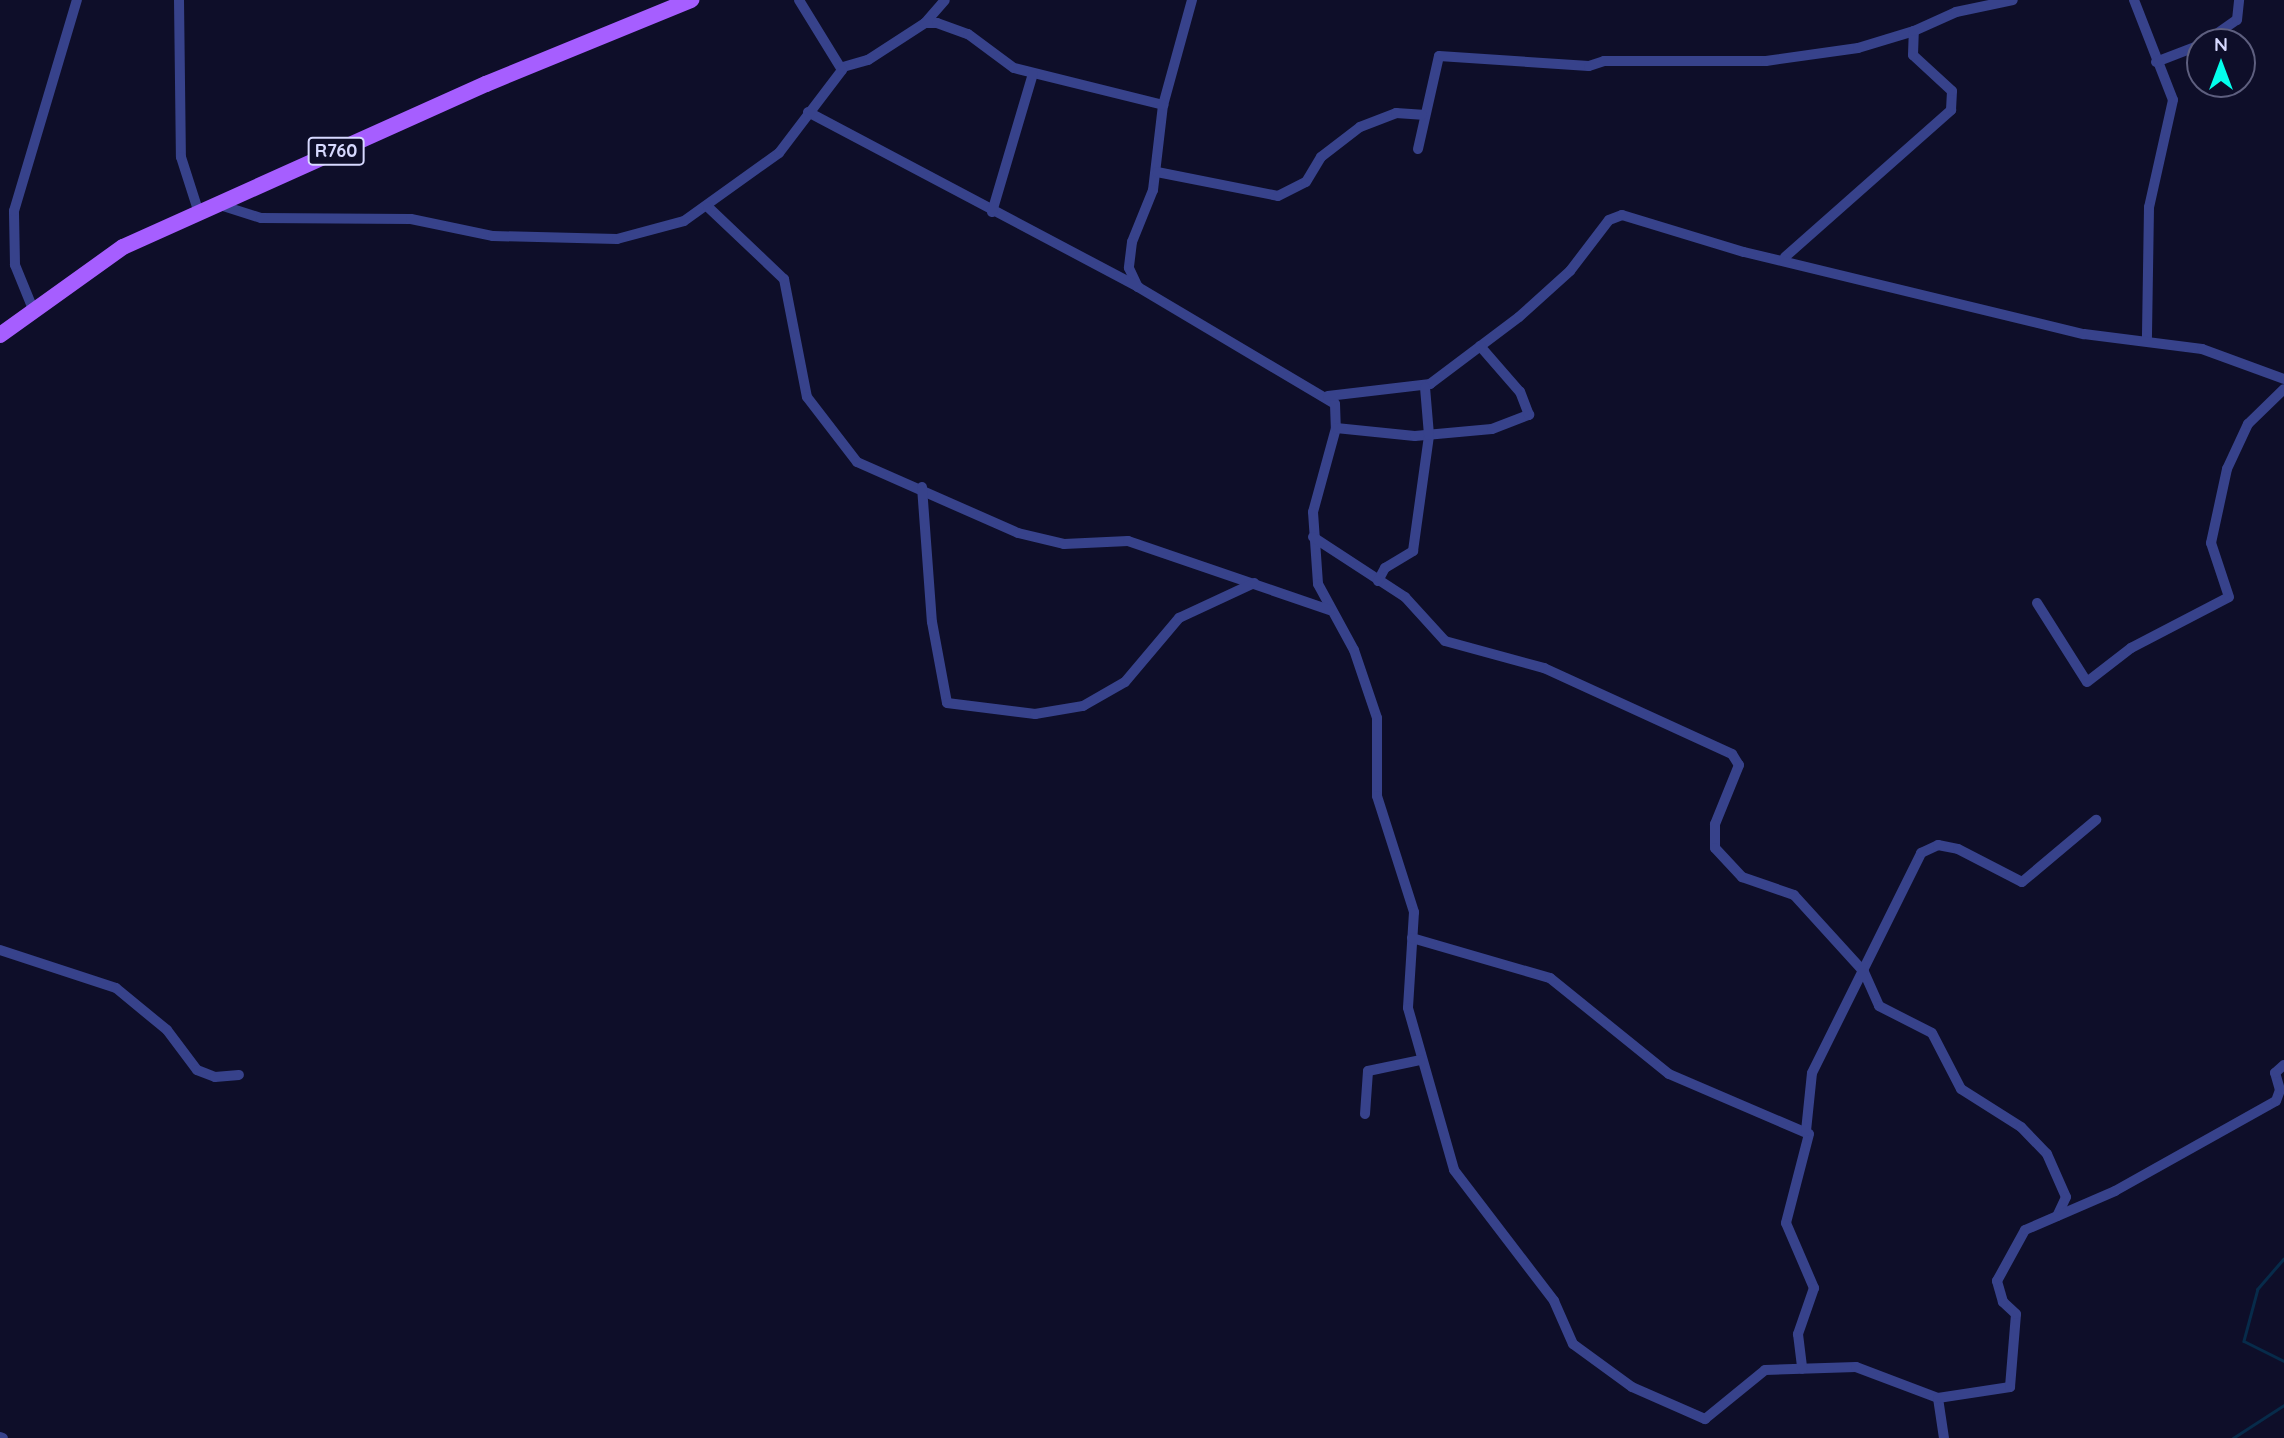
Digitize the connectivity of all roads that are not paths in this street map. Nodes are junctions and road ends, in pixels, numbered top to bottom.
1 (77, 0) edge
2 (179, 0) edge
3 (799, 0) edge
4 (944, 0) edge
5 (1192, 0) edge
6 (2013, 0) edge
7 (2134, 0) edge
8 (2239, 0) edge
9 (679, 2) edge
10 (1999, 2) edge
11 (925, 23) junction
12 (2225, 28) edge
13 (1914, 31) junction
14 (2186, 50) edge
15 (2156, 62) junction
16 (843, 66) junction
17 (1033, 74) junction
18 (1164, 105) junction
19 (808, 112) junction
20 (1422, 115) junction
21 (1418, 149) dead end
22 (1157, 172) junction
23 (220, 205) junction
24 (708, 207) junction
25 (992, 212) junction
26 (200, 213) junction
27 (1785, 257) junction
28 (1138, 287) junction
29 (33, 309) junction
30 (0, 335) edge
31 (2147, 340) junction
32 (1480, 346) junction
33 (2284, 379) edge
34 (1425, 387) junction
35 (2284, 388) edge
36 (1328, 396) junction
37 (1336, 428) junction
38 (1429, 435) junction
39 (922, 487) junction
40 (1313, 537) junction
41 (1378, 581) junction
42 (1254, 583) junction
43 (2037, 603) dead end
44 (1330, 610) junction
45 (2096, 820) dead end
46 (1412, 938) junction
47 (0, 950) edge
48 (1864, 972) junction
49 (1420, 1060) junction
50 (2284, 1065) edge
51 (239, 1074) dead end
52 (1365, 1114) dead end
53 (1806, 1131) junction
54 (2066, 1197) junction
55 (2084, 1204) junction
56 (2057, 1216) junction
57 (1802, 1369) junction
58 (1938, 1398) junction
59 (1944, 1438) edge

1 - 29 street
2 - 26 street
3 - 16 street
4 - 11 street
5 - 18 street
6 - 10 street
7 - 15 street
8 - 12 street
9 - 23 main road, R760
10 - 13 street
11 - 16 street
11 - 17 street
13 - 20 street
13 - 27 street
14 - 15 street
15 - 31 street
16 - 19 street
17 - 18 street
17 - 25 street
18 - 22 street
19 - 24 street
19 - 25 street
20 - 21 street
20 - 22 street
22 - 28 street
23 - 24 street
23 - 26 main road, R760
24 - 39 street
25 - 28 street
26 - 29 main road, R760
27 - 31 street
27 - 32 street
28 - 36 street
29 - 30 main road, R760
31 - 33 street
32 - 34 street
32 - 38 street
34 - 36 street
34 - 38 street
35 - 43 street
36 - 37 street
37 - 38 street
37 - 40 street
38 - 41 street
39 - 42 street
39 - 42 street
40 - 41 street
40 - 44 street
41 - 48 street
42 - 44 street
44 - 46 street
45 - 48 street
46 - 49 street
46 - 53 street
47 - 51 street
48 - 53 street
48 - 54 street
49 - 52 street
49 - 57 street
50 - 55 street
53 - 57 street
54 - 55 street
54 - 56 street
55 - 56 street
56 - 58 street
57 - 58 street
58 - 59 street

